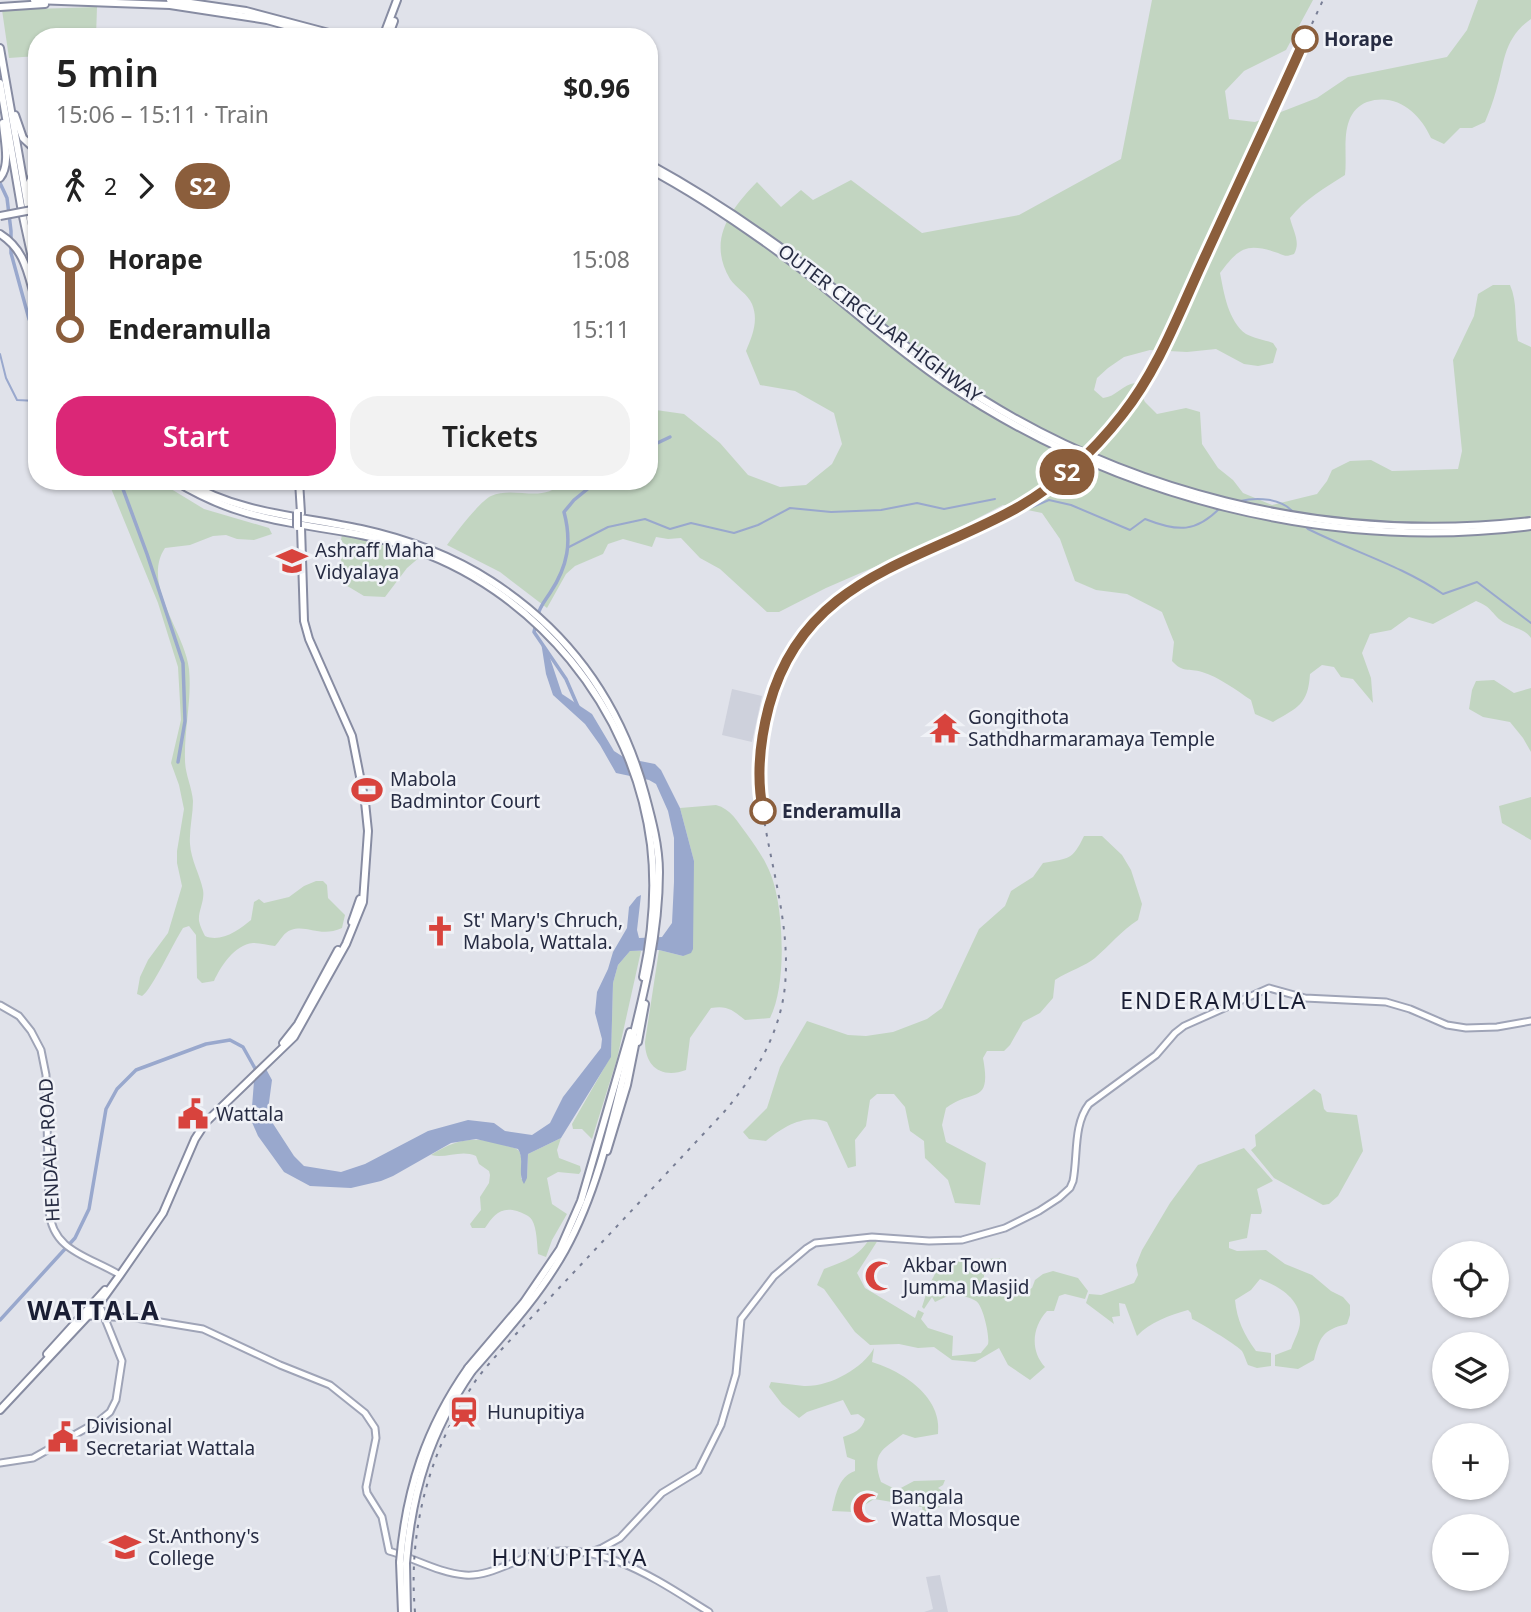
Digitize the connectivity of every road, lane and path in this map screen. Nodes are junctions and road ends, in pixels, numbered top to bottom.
1 (34, 0) edge
2 (170, 0) edge
3 (399, 0) edge
4 (81, 2) junction
5 (0, 7) edge
6 (296, 28) edge
7 (310, 28) edge
8 (389, 28) edge
9 (1, 51) edge
10 (0, 83) edge
11 (0, 93) edge
12 (28, 143) edge
13 (658, 169) edge
14 (658, 174) edge
15 (1, 176) edge
16 (28, 206) edge
17 (28, 213) edge
18 (0, 218) edge
19 (0, 234) edge
20 (28, 240) edge
21 (28, 270) edge
22 (191, 490) edge
23 (202, 490) edge
24 (298, 490) edge
25 (1531, 524) edge
26 (518, 603) junction
27 (650, 955) junction
28 (650, 966) junction
29 (648, 979) junction
30 (0, 1005) edge
31 (1531, 1021) edge
32 (593, 1185) junction
33 (589, 1198) junction
34 (562, 1250) junction
35 (119, 1274) junction
36 (99, 1304) junction
37 (87, 1316) junction
38 (104, 1316) junction
39 (0, 1407) edge
40 (0, 1463) edge
41 (589, 1553) junction
42 (403, 1562) junction
43 (402, 1612) edge
44 (407, 1612) edge
45 (709, 1612) edge

1 - 4 highway
2 - 7 highway
3 - 8 highway
4 - 5 highway
4 - 6 highway
9 - 12 highway
9 - 16 highway
10 - 20 highway
11 - 15 highway
13 - 25 highway, OUTER CIRCULAR HIGHWAY, bridge
14 - 25 highway, OUTER CIRCULAR HIGHWAY, bridge
17 - 18 highway, bridge
19 - 21 highway
22 - 26 highway
23 - 26 highway
24 - 35 highway, bridge
26 - 27 highway
27 - 28 highway
27 - 34 highway
28 - 29 highway
28 - 32 highway
29 - 32 highway
29 - 33 highway
30 - 35 main road, HENDALA ROAD
31 - 41 main road
32 - 33 highway
33 - 34 highway
34 - 42 highway, bridge
35 - 36 highway
35 - 39 highway
36 - 37 highway
36 - 38 main road
37 - 38 main road
37 - 39 highway
38 - 40 main road
38 - 41 main road
41 - 45 main road
42 - 43 highway
42 - 44 highway

